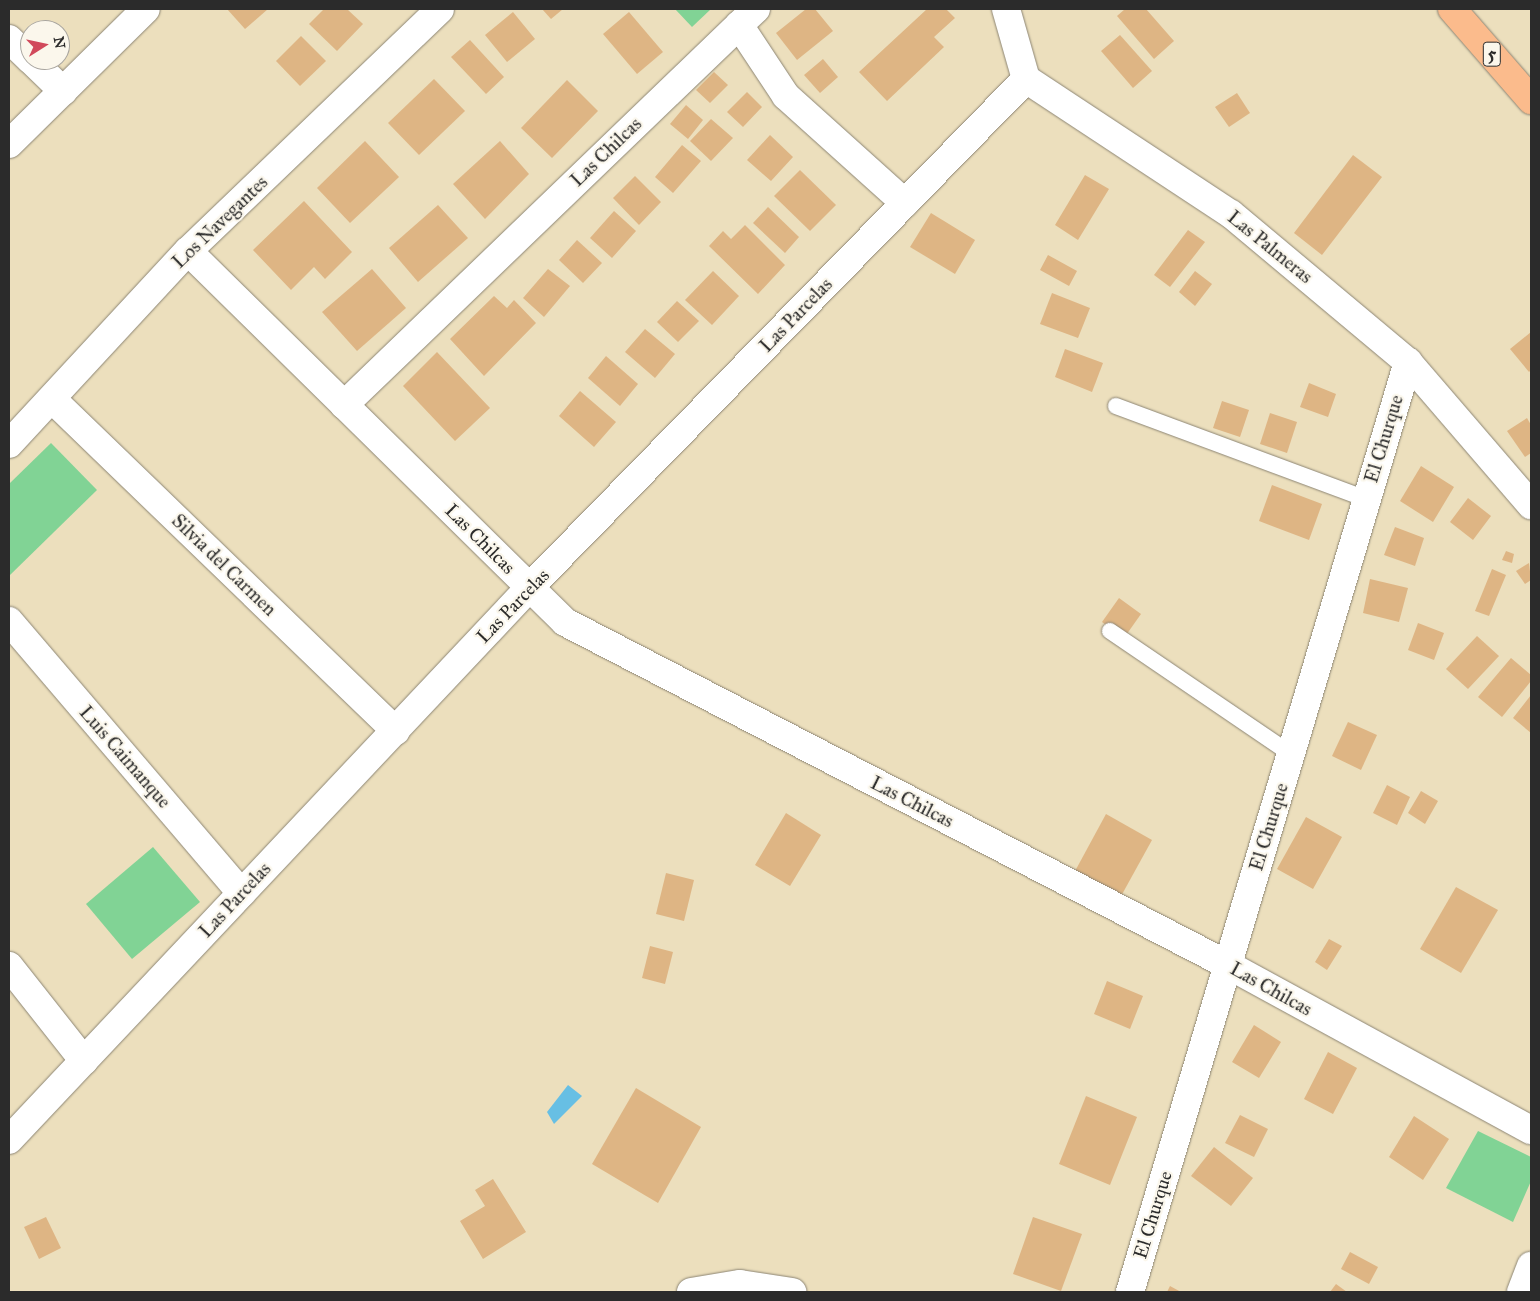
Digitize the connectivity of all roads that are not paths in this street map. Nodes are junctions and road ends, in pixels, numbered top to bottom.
1 (146, 9) edge
2 (440, 9) edge
3 (1006, 9) edge
4 (1452, 9) edge
5 (748, 17) edge
6 (9, 38) edge
7 (20, 48) edge
8 (42, 70) edge
9 (1026, 79) junction
10 (63, 90) junction
11 (1531, 100) edge
12 (9, 144) edge
13 (905, 203) junction
14 (188, 251) junction
15 (1408, 362) junction
16 (52, 398) junction
17 (344, 405) junction
18 (1116, 406) dead end
19 (9, 444) edge
20 (1366, 499) junction
21 (1531, 505) edge
22 (529, 588) junction
23 (9, 621) edge
24 (1110, 631) dead end
25 (396, 731) junction
26 (1292, 754) junction
27 (241, 894) junction
28 (1228, 965) junction
29 (9, 966) edge
30 (84, 1061) junction
31 (1531, 1130) edge
32 (9, 1140) edge
33 (1531, 1266) edge
34 (691, 1292) edge
35 (792, 1292) edge
36 (1130, 1292) edge
37 (1521, 1292) edge

1 - 10 street
2 - 14 street, Los Navegantes
3 - 9 street
4 - 11 highway, 5
5 - 13 street, Las Chilcas
5 - 17 street, Las Chilcas
6 - 7 street
8 - 10 street
9 - 13 street, Las Parcelas
9 - 15 street, Las Palmeras
10 - 12 street
13 - 22 street, Las Parcelas
14 - 16 street, Los Navegantes
14 - 17 street, Las Chilcas
15 - 20 street, El Churque
15 - 21 street, Las Palmeras
16 - 19 street, Los Navegantes
16 - 25 street, Silvia del Carmen
17 - 22 street, Las Chilcas
18 - 20 lane
20 - 26 street, El Churque
22 - 25 street, Las Parcelas
22 - 28 street, Las Chilcas
23 - 27 street, Luis Caimanque
24 - 26 lane
25 - 27 street, Las Parcelas
26 - 28 street, El Churque
27 - 30 street, Las Parcelas
28 - 31 street, Las Chilcas
28 - 36 street, El Churque
29 - 30 street
30 - 32 street, Las Parcelas
33 - 37 street
34 - 35 street

